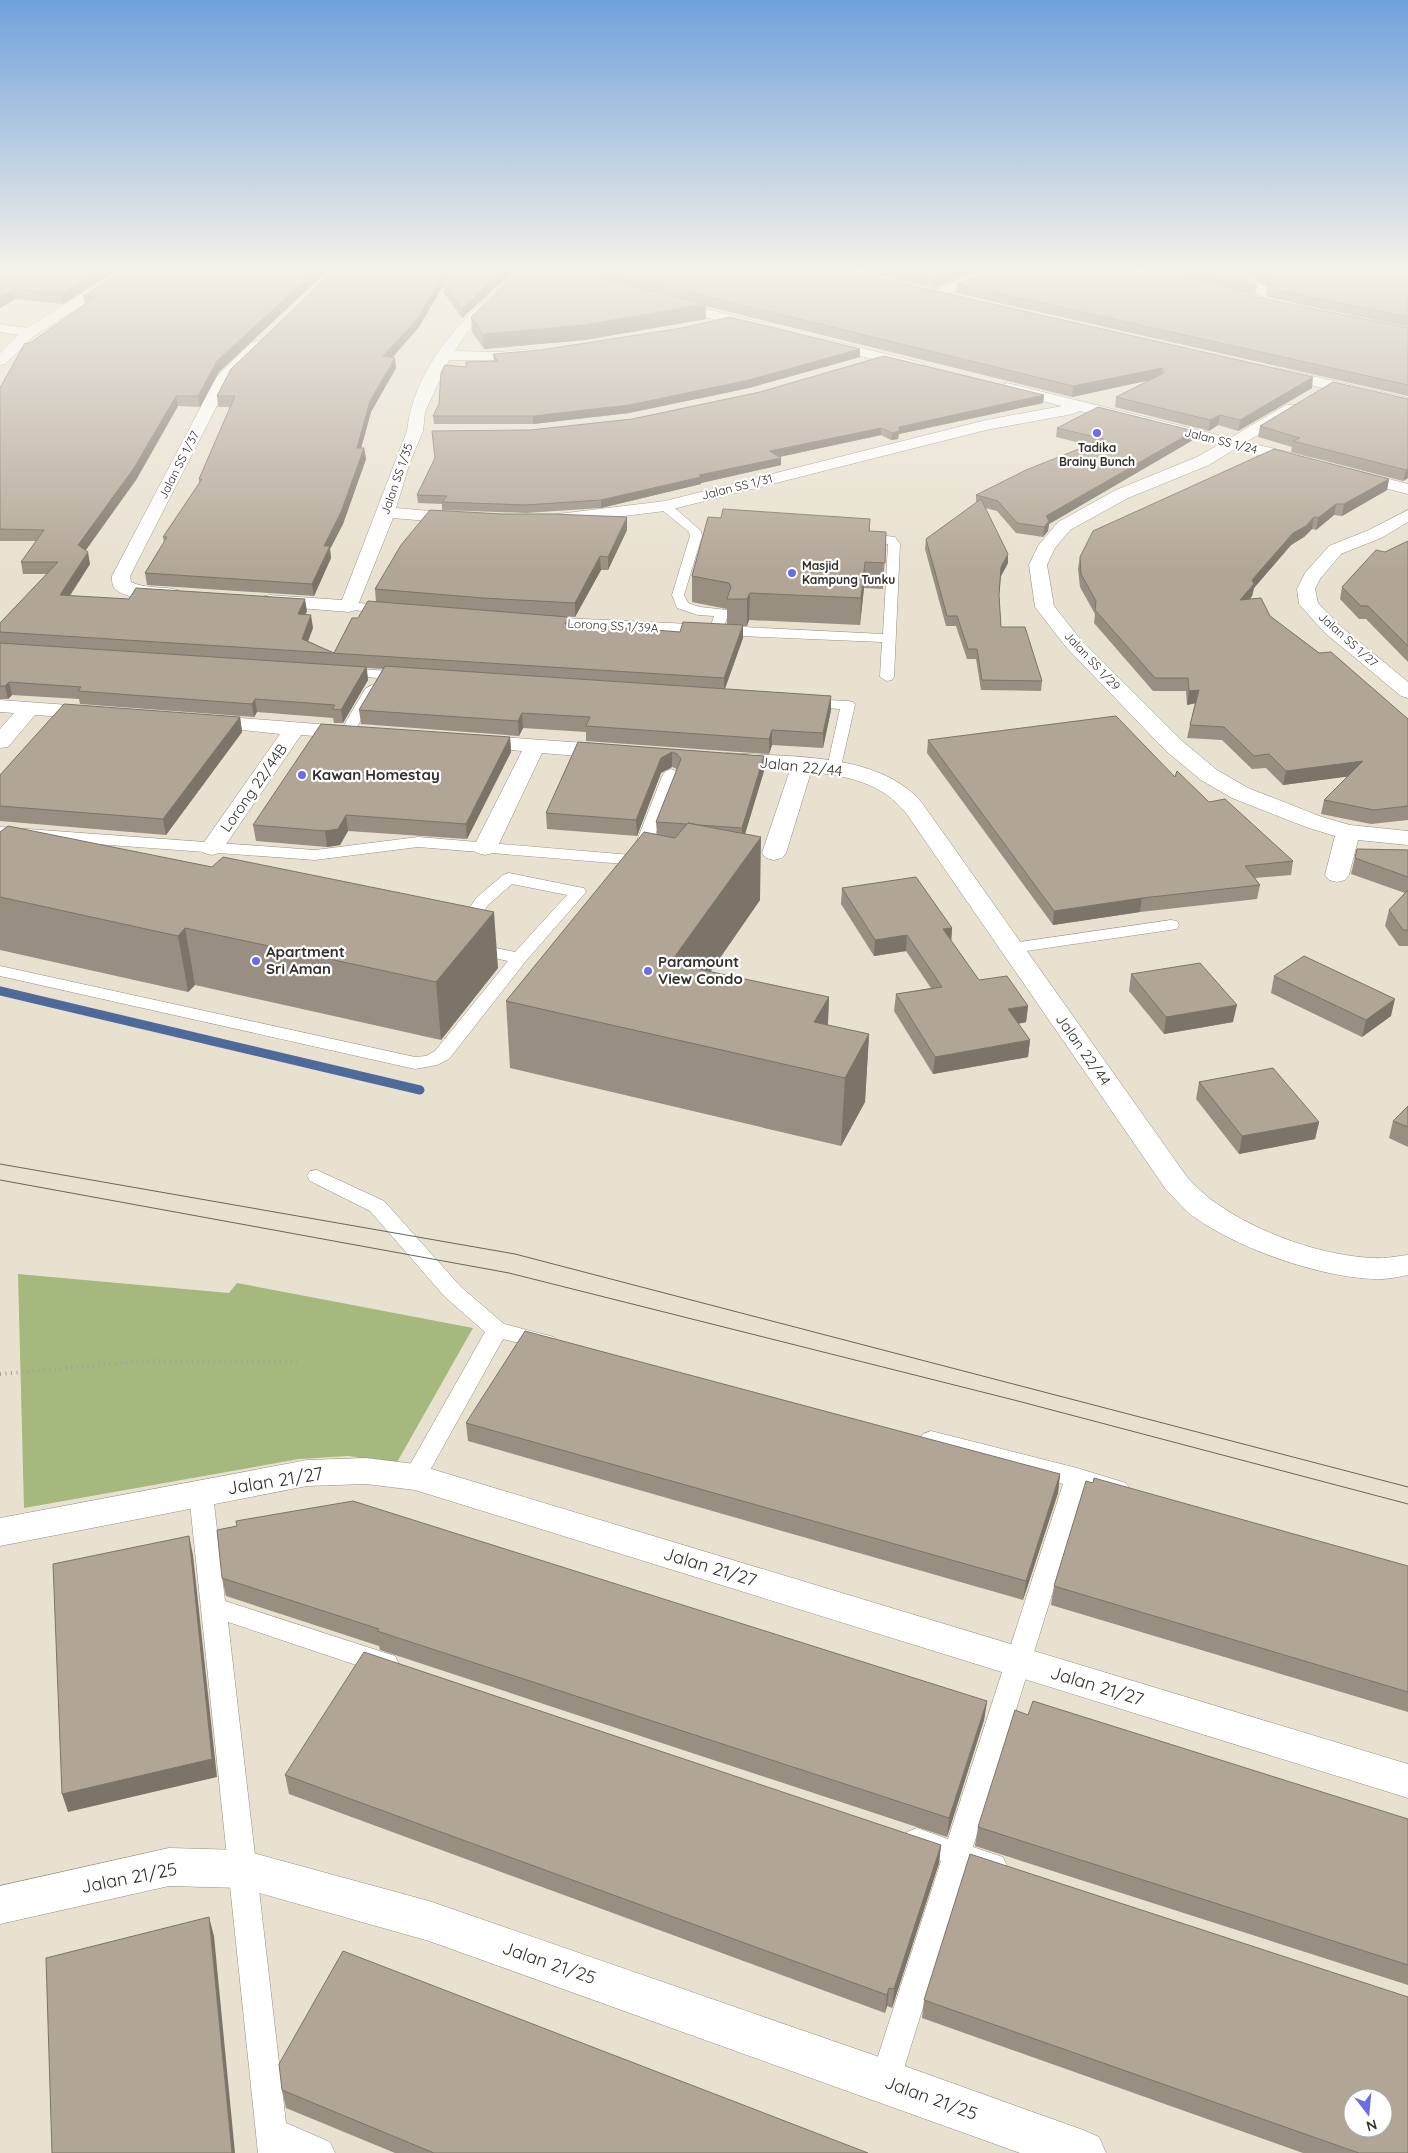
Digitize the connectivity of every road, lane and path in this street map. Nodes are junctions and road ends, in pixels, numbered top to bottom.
1 (230, 371) edge
2 (434, 371) edge
3 (1270, 371) edge
4 (1330, 385) junction
5 (996, 386) edge
6 (1408, 403) edge
7 (1082, 407) junction
8 (415, 431) junction
9 (434, 431) edge
10 (1235, 444) junction
11 (1322, 466) edge
12 (1341, 471) edge
13 (1408, 489) edge
14 (664, 506) junction
15 (386, 512) junction
16 (1408, 514) edge
17 (476, 519) edge
18 (542, 520) edge
19 (852, 536) edge
20 (186, 595) edge
21 (253, 600) edge
22 (349, 606) junction
23 (403, 612) edge
24 (533, 621) edge
25 (716, 631) junction
26 (890, 638) junction
27 (332, 671) edge
28 (380, 675) junction
29 (420, 677) edge
30 (887, 677) dead end
31 (1408, 692) edge
32 (798, 702) edge
33 (0, 706) edge
34 (29, 708) junction
35 (118, 715) edge
36 (187, 720) edge
37 (296, 728) junction
38 (347, 732) junction
39 (376, 734) edge
40 (456, 740) edge
41 (0, 742) edge
42 (535, 746) junction
43 (630, 753) edge
44 (706, 759) edge
45 (672, 762) edge
46 (802, 766) junction
47 (835, 768) junction
48 (0, 832) edge
49 (1348, 832) junction
50 (1408, 838) edge
51 (644, 843) junction
52 (663, 844) edge
53 (212, 848) junction
54 (484, 848) junction
55 (765, 853) dead end
56 (1337, 875) dead end
57 (1171, 925) dead end
58 (1012, 948) junction
59 (519, 958) junction
60 (0, 971) edge
61 (317, 1176) dead end
62 (1408, 1265) edge
63 (497, 1330) junction
64 (565, 1347) edge
65 (297, 1362) dead end
66 (0, 1374) edge
67 (913, 1435) edge
68 (415, 1477) junction
69 (1077, 1477) junction
70 (1134, 1493) edge
71 (201, 1494) junction
72 (0, 1532) edge
73 (214, 1607) junction
74 (1018, 1662) junction
75 (411, 1673) edge
76 (1408, 1781) edge
77 (892, 1833) edge
78 (958, 1854) junction
79 (242, 1869) junction
80 (1014, 1873) edge
81 (0, 1905) edge
82 (885, 2081) junction
83 (273, 2143) edge
84 (319, 2153) edge
85 (1084, 2153) edge

1 - 20 street, Jalan SS 1/37
2 - 8 street, Jalan SS 1/35
3 - 4 street
4 - 6 street
4 - 10 street, Jalan SS 1/29
5 - 7 street, Jalan SS 1/24
7 - 10 street, Jalan SS 1/24
7 - 14 street, Jalan SS 1/31
8 - 9 street
8 - 15 street, Jalan SS 1/35
10 - 11 street, Jalan SS 1/24
10 - 49 street, Jalan SS 1/29
12 - 13 street
14 - 18 street, Jalan SS 1/31
14 - 25 lane
15 - 17 street
15 - 22 street, Jalan SS 1/35
16 - 31 street, Jalan SS 1/27
19 - 26 lane
21 - 22 street
22 - 23 lane
24 - 25 lane, Lorong SS 1/39A
25 - 26 lane, Lorong SS 1/39A
26 - 30 lane
27 - 28 lane
28 - 29 lane
28 - 38 lane
32 - 47 lane
33 - 34 street
34 - 35 street
34 - 41 street
36 - 37 street
37 - 38 street
37 - 53 street, Lorong 22/44B
38 - 39 street
40 - 42 street
42 - 43 street
42 - 54 street
44 - 46 street, Jalan 22/44
45 - 51 lane
46 - 47 street, Jalan 22/44
46 - 55 street
47 - 58 street, Jalan 22/44
48 - 53 lane
49 - 50 street, Jalan SS 1/29
49 - 56 street
51 - 52 lane
51 - 54 lane
53 - 54 lane
57 - 58 lane
58 - 62 street, Jalan 22/44
59 - 59 lane
59 - 60 lane
61 - 63 lane
63 - 64 lane
63 - 68 lane
65 - 66 path
67 - 69 lane
68 - 71 street, Jalan 21/27
68 - 74 street, Jalan 21/27
69 - 70 lane
69 - 74 lane
71 - 72 street, Jalan 21/27
71 - 73 lane
73 - 75 lane
73 - 79 lane
74 - 76 street, Jalan 21/27
74 - 78 lane
77 - 78 lane
78 - 80 lane
78 - 82 lane
79 - 81 street, Jalan 21/25
79 - 82 street, Jalan 21/25
79 - 83 lane
82 - 85 street, Jalan 21/25
83 - 84 lane

